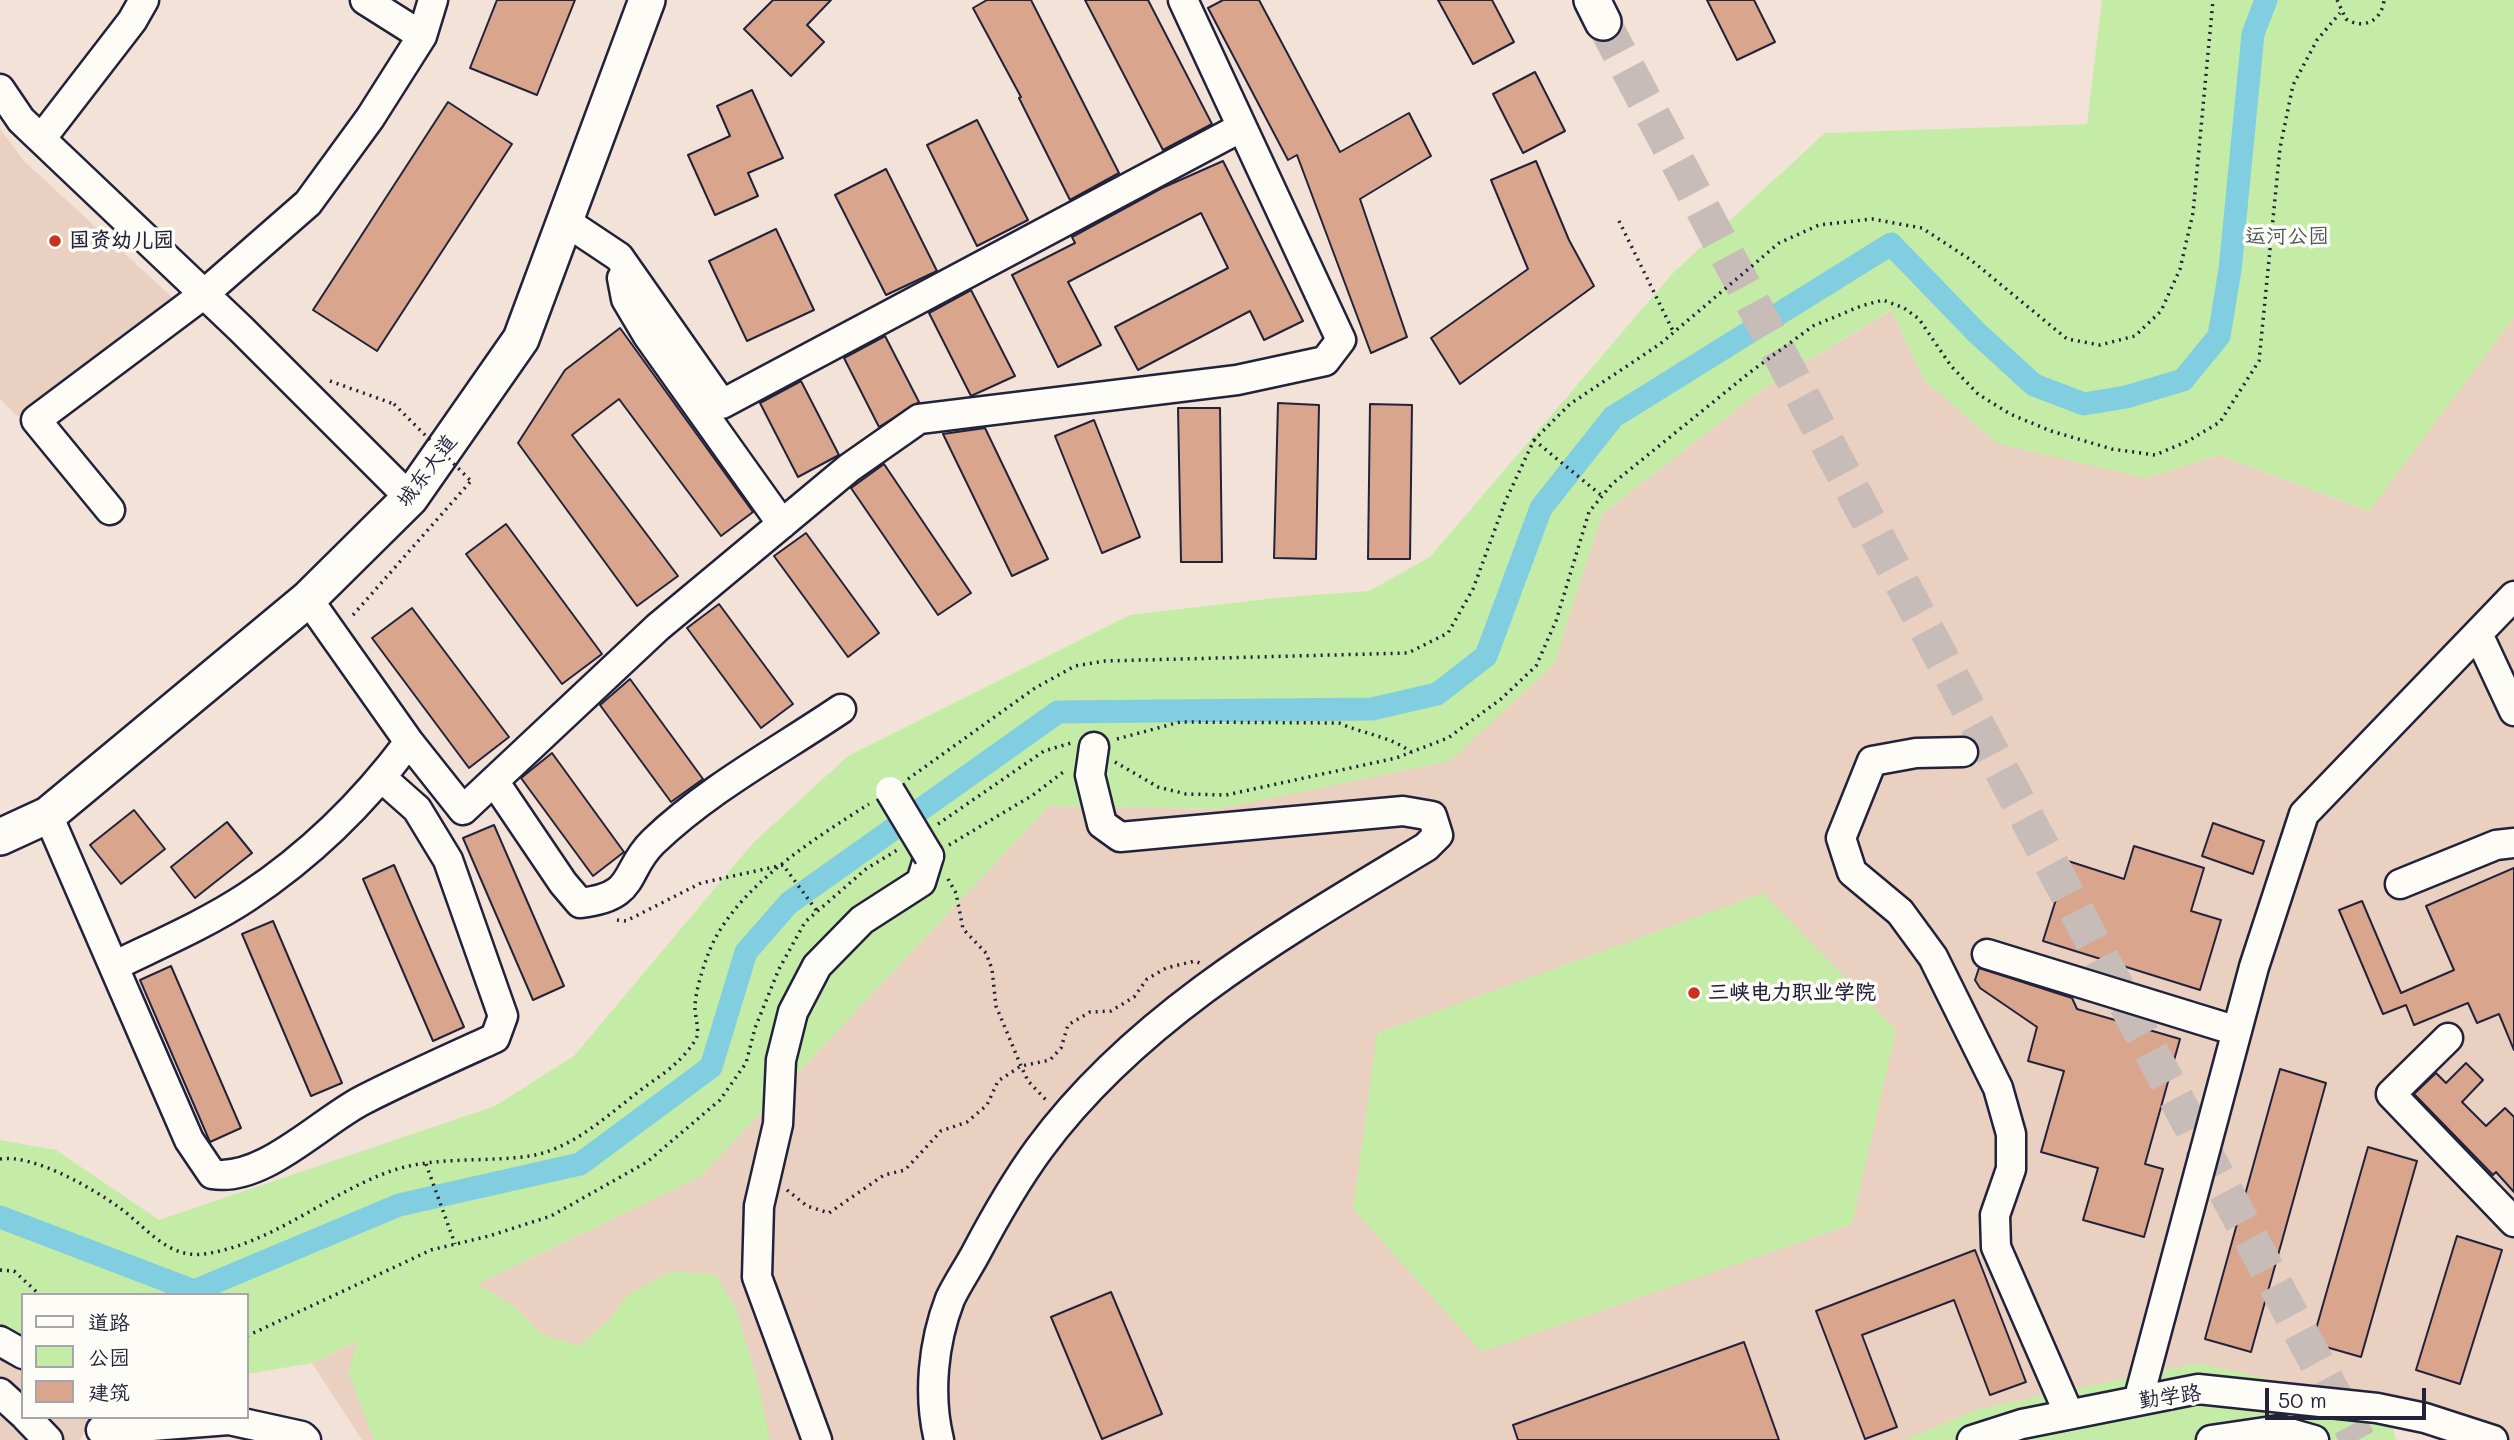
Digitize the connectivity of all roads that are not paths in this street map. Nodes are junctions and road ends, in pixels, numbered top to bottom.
1 (144, 0) edge
2 (365, 0) edge
3 (433, 0) edge
4 (625, 0) edge
5 (647, 0) edge
6 (1183, 0) edge
7 (422, 36) junction
8 (0, 89) edge
9 (1242, 127) junction
10 (41, 139) junction
11 (565, 221) junction
12 (619, 257) junction
13 (204, 294) junction
14 (403, 491) junction
15 (110, 510) dead end
16 (782, 524) junction
17 (2514, 596) edge
18 (308, 599) junction
19 (2478, 634) junction
20 (841, 709) dead end
21 (2514, 711) edge
22 (408, 742) junction
23 (1094, 747) road end
24 (1964, 752) dead end
25 (382, 778) junction
26 (494, 780) junction
27 (891, 791) road end
28 (0, 812) edge
29 (48, 815) junction
30 (0, 837) edge
31 (2514, 843) edge
32 (2400, 884) dead end
33 (1987, 954) dead end
34 (114, 966) junction
35 (2237, 1031) junction
36 (2448, 1038) dead end
37 (2514, 1222) edge
38 (0, 1341) edge
39 (21, 1353) edge
40 (0, 1393) edge
41 (2138, 1401) junction
42 (21, 1413) edge
43 (2069, 1414) junction
44 (27, 1419) edge
45 (99, 1429) edge
46 (2422, 1429) edge
47 (48, 1440) edge
48 (306, 1440) edge
49 (817, 1440) edge
50 (939, 1440) edge
51 (1972, 1440) edge
52 (2211, 1440) edge
53 (2314, 1440) edge
54 (2493, 1440) edge

1 - 10 street
2 - 7 street
3 - 7 street
4 - 14 main road, 城东大道
5 - 11 main road, 城东大道
6 - 9 street
7 - 13 street
8 - 10 street
9 - 12 street
9 - 16 street
10 - 13 street
11 - 12 street
11 - 14 main road, 城东大道
12 - 16 street
13 - 14 street
13 - 15 street
14 - 18 main road, 城东大道
14 - 28 main road, 城东大道
16 - 26 street
17 - 19 street
18 - 22 street
18 - 29 main road, 城东大道
19 - 21 street
19 - 35 street
20 - 26 street
22 - 25 street
22 - 26 street
23 - 50 street
24 - 43 street
25 - 34 street
25 - 34 street
27 - 49 street, bridge
29 - 30 main road, 城东大道
29 - 34 street
31 - 32 street
33 - 35 street
35 - 41 street
36 - 37 street
38 - 39 street
40 - 42 street
41 - 43 street, 勤学路
41 - 46 street, 勤学路
43 - 51 street, 勤学路
44 - 47 street
45 - 48 street
46 - 54 street, 勤学路
52 - 53 street

